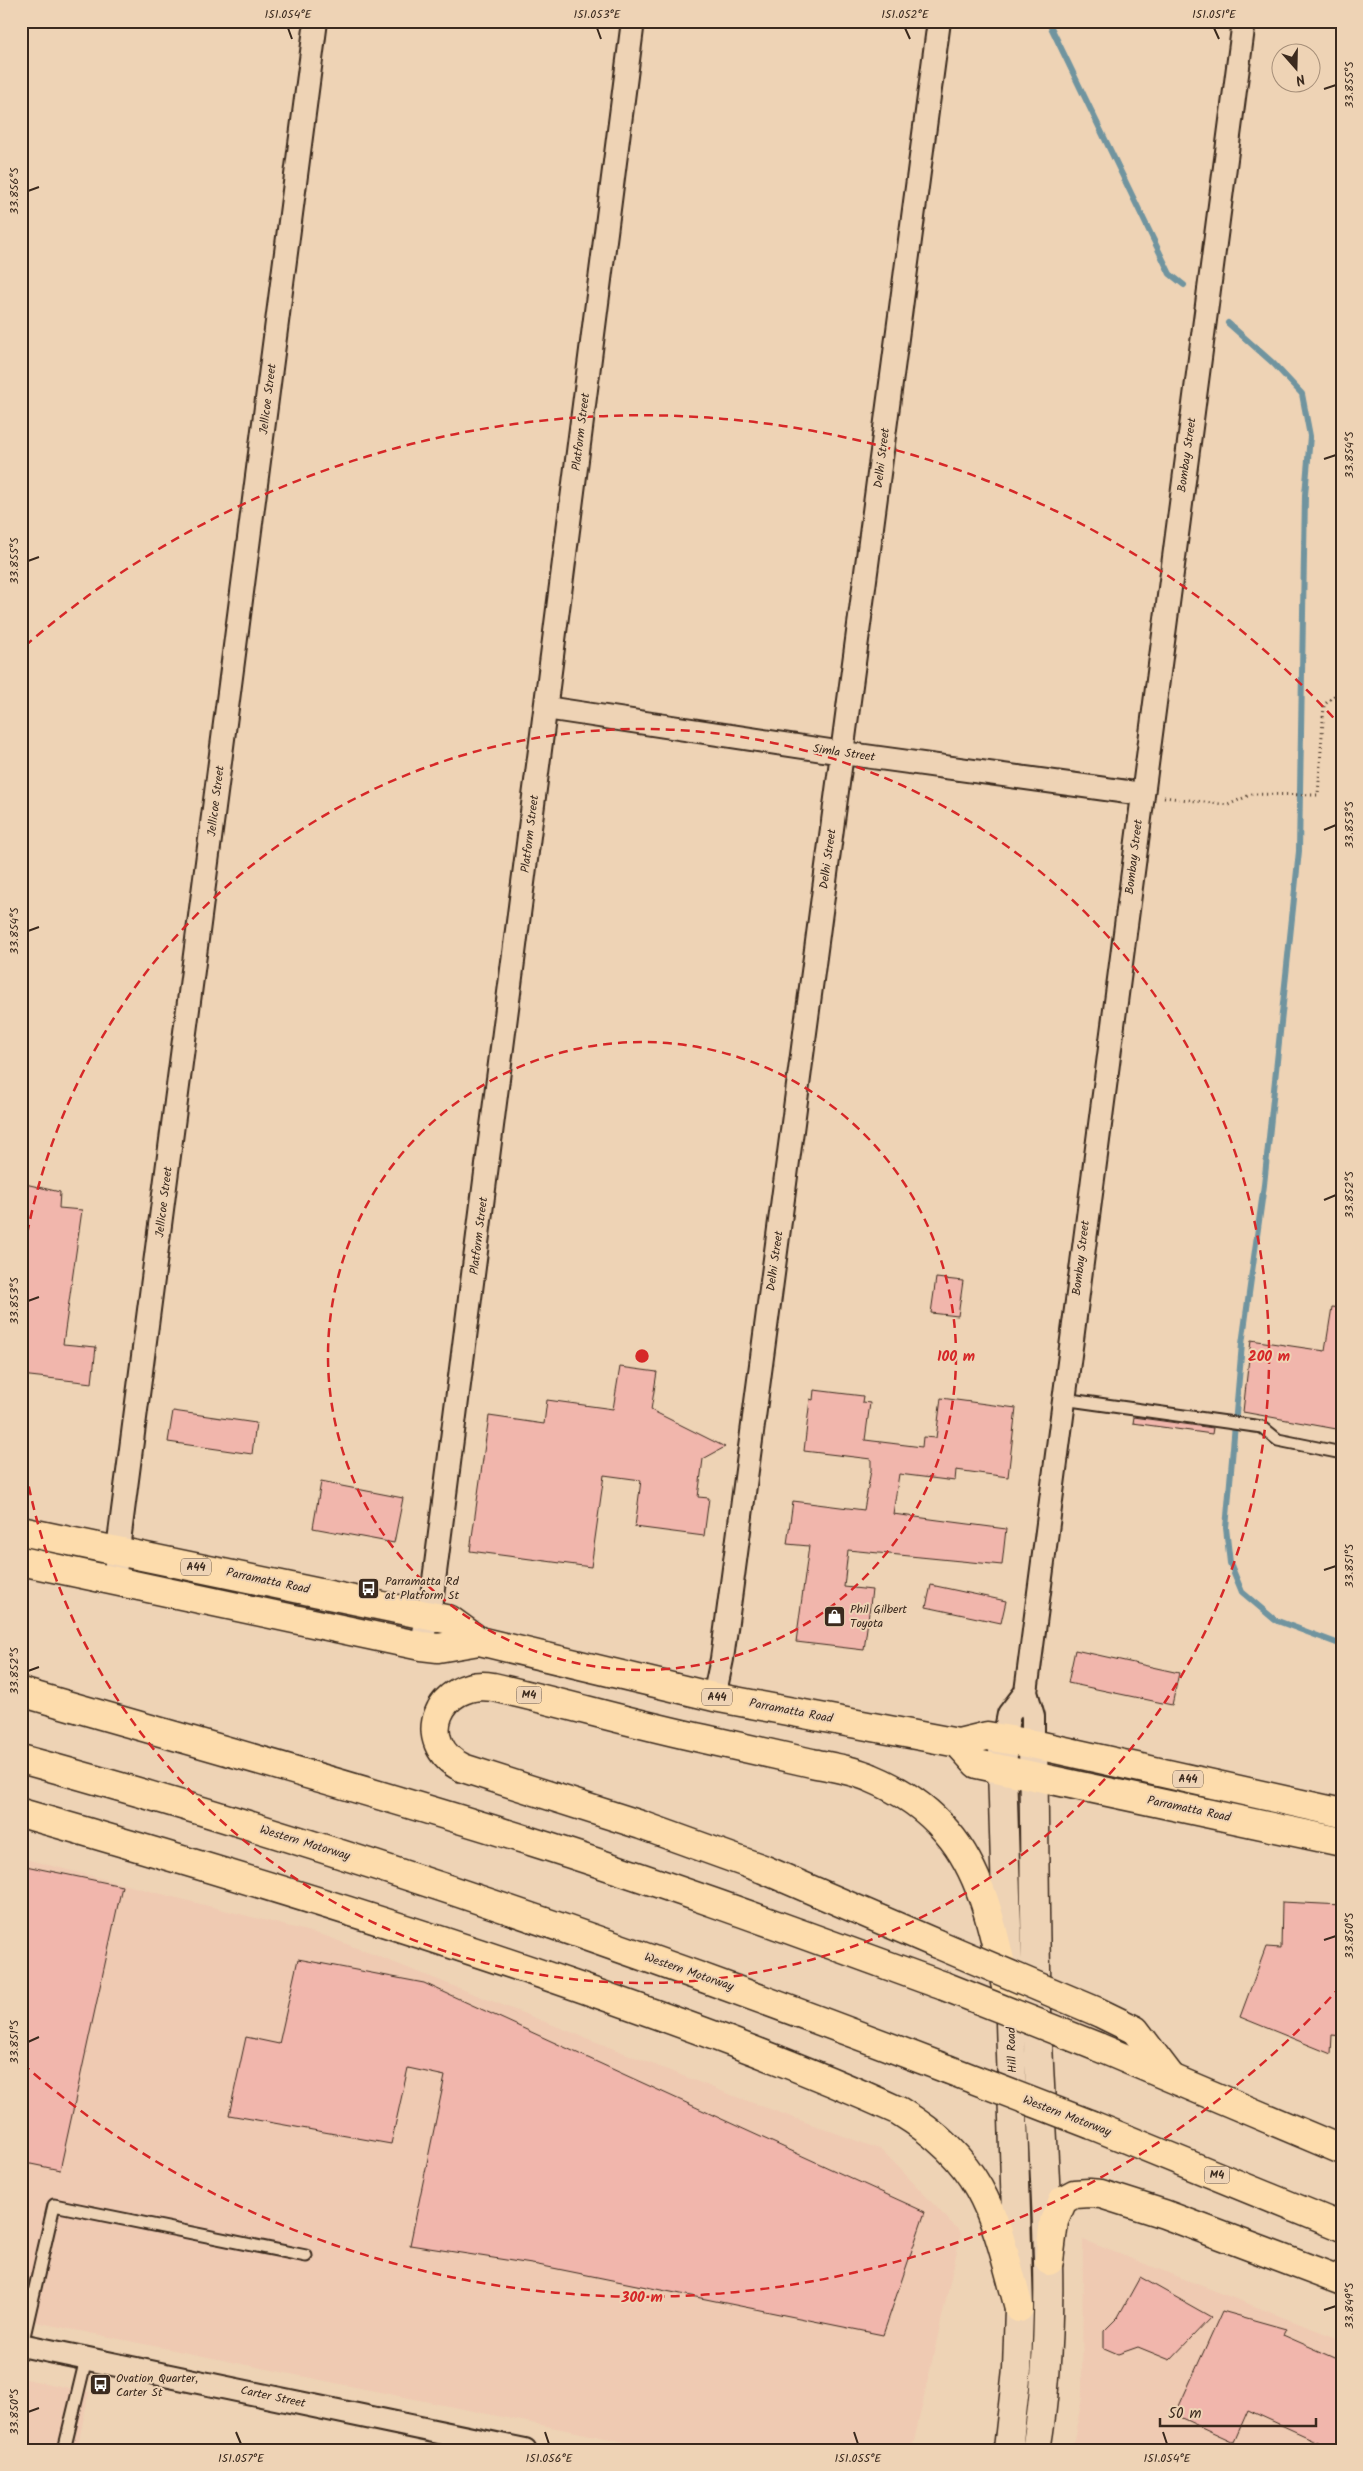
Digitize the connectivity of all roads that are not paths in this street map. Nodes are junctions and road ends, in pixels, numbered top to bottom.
1 (316, 21) edge
2 (633, 21) edge
3 (939, 21) edge
4 (1244, 21) edge
5 (546, 708) junction
6 (843, 753) junction
7 (1142, 794) junction
8 (1063, 1399) junction
9 (1342, 1452) edge
10 (21, 1531) edge
11 (119, 1552) junction
12 (21, 1561) edge
13 (114, 1580) junction
14 (428, 1615) junction
15 (479, 1641) junction
16 (421, 1646) junction
17 (21, 1692) edge
18 (1026, 1692) junction
19 (714, 1696) junction
20 (1004, 1739) junction
21 (958, 1743) junction
22 (1033, 1744) junction
23 (21, 1759) edge
24 (1002, 1769) junction
25 (1034, 1775) junction
26 (21, 1813) edge
27 (1342, 1813) edge
28 (1342, 1842) edge
29 (1010, 2004) junction
30 (1171, 2077) junction
31 (1342, 2150) edge
32 (1342, 2226) edge
33 (306, 2256) dead end
34 (1049, 2261) junction
35 (1342, 2281) edge
36 (1020, 2308) junction
37 (22, 2345) edge
38 (86, 2359) junction
39 (64, 2450) edge
40 (525, 2450) edge
41 (1008, 2450) edge
42 (1036, 2450) edge

1 - 11 street, Jellicoe Street
2 - 5 street, Platform Street
3 - 6 street, Delhi Street
4 - 7 street, Bombay Street
5 - 6 street, Simla Street
5 - 14 street, Platform Street
6 - 7 street, Simla Street
6 - 19 street, Delhi Street
7 - 8 street, Bombay Street
8 - 9 lane
8 - 18 street, Bombay Street
10 - 11 highway, Parramatta Road / A44
11 - 13 street, Jellicoe Street
11 - 14 highway, Parramatta Road / A44
12 - 13 highway, Parramatta Road / A44
13 - 16 highway, Parramatta Road / A44
14 - 15 highway, Parramatta Road / A44
14 - 16 street, Platform Street
15 - 16 highway, Parramatta Road / A44
15 - 19 highway, Parramatta Road / A44
17 - 30 highway, M4, bridge
18 - 20 street
18 - 22 street, Bombay Street
19 - 21 highway, Parramatta Road / A44
20 - 21 highway, Parramatta Road / A44
20 - 22 highway, Parramatta Road / A44
20 - 24 main road, Hill Road
21 - 24 highway, Parramatta Road / A44
22 - 25 main road
22 - 27 highway, Parramatta Road / A44
23 - 32 highway, Western Motorway / M4, bridge
24 - 25 highway, Parramatta Road / A44
24 - 29 main road, Hill Road
25 - 28 highway, Parramatta Road / A44
25 - 34 main road
26 - 36 highway
29 - 30 highway, M4, bridge
29 - 36 main road, Hill Road
30 - 31 highway, M4
33 - 37 lane
34 - 35 highway
34 - 42 main road
36 - 41 main road, Hill Road
37 - 38 street, Carter Street
38 - 39 lane
38 - 40 street, Carter Street

